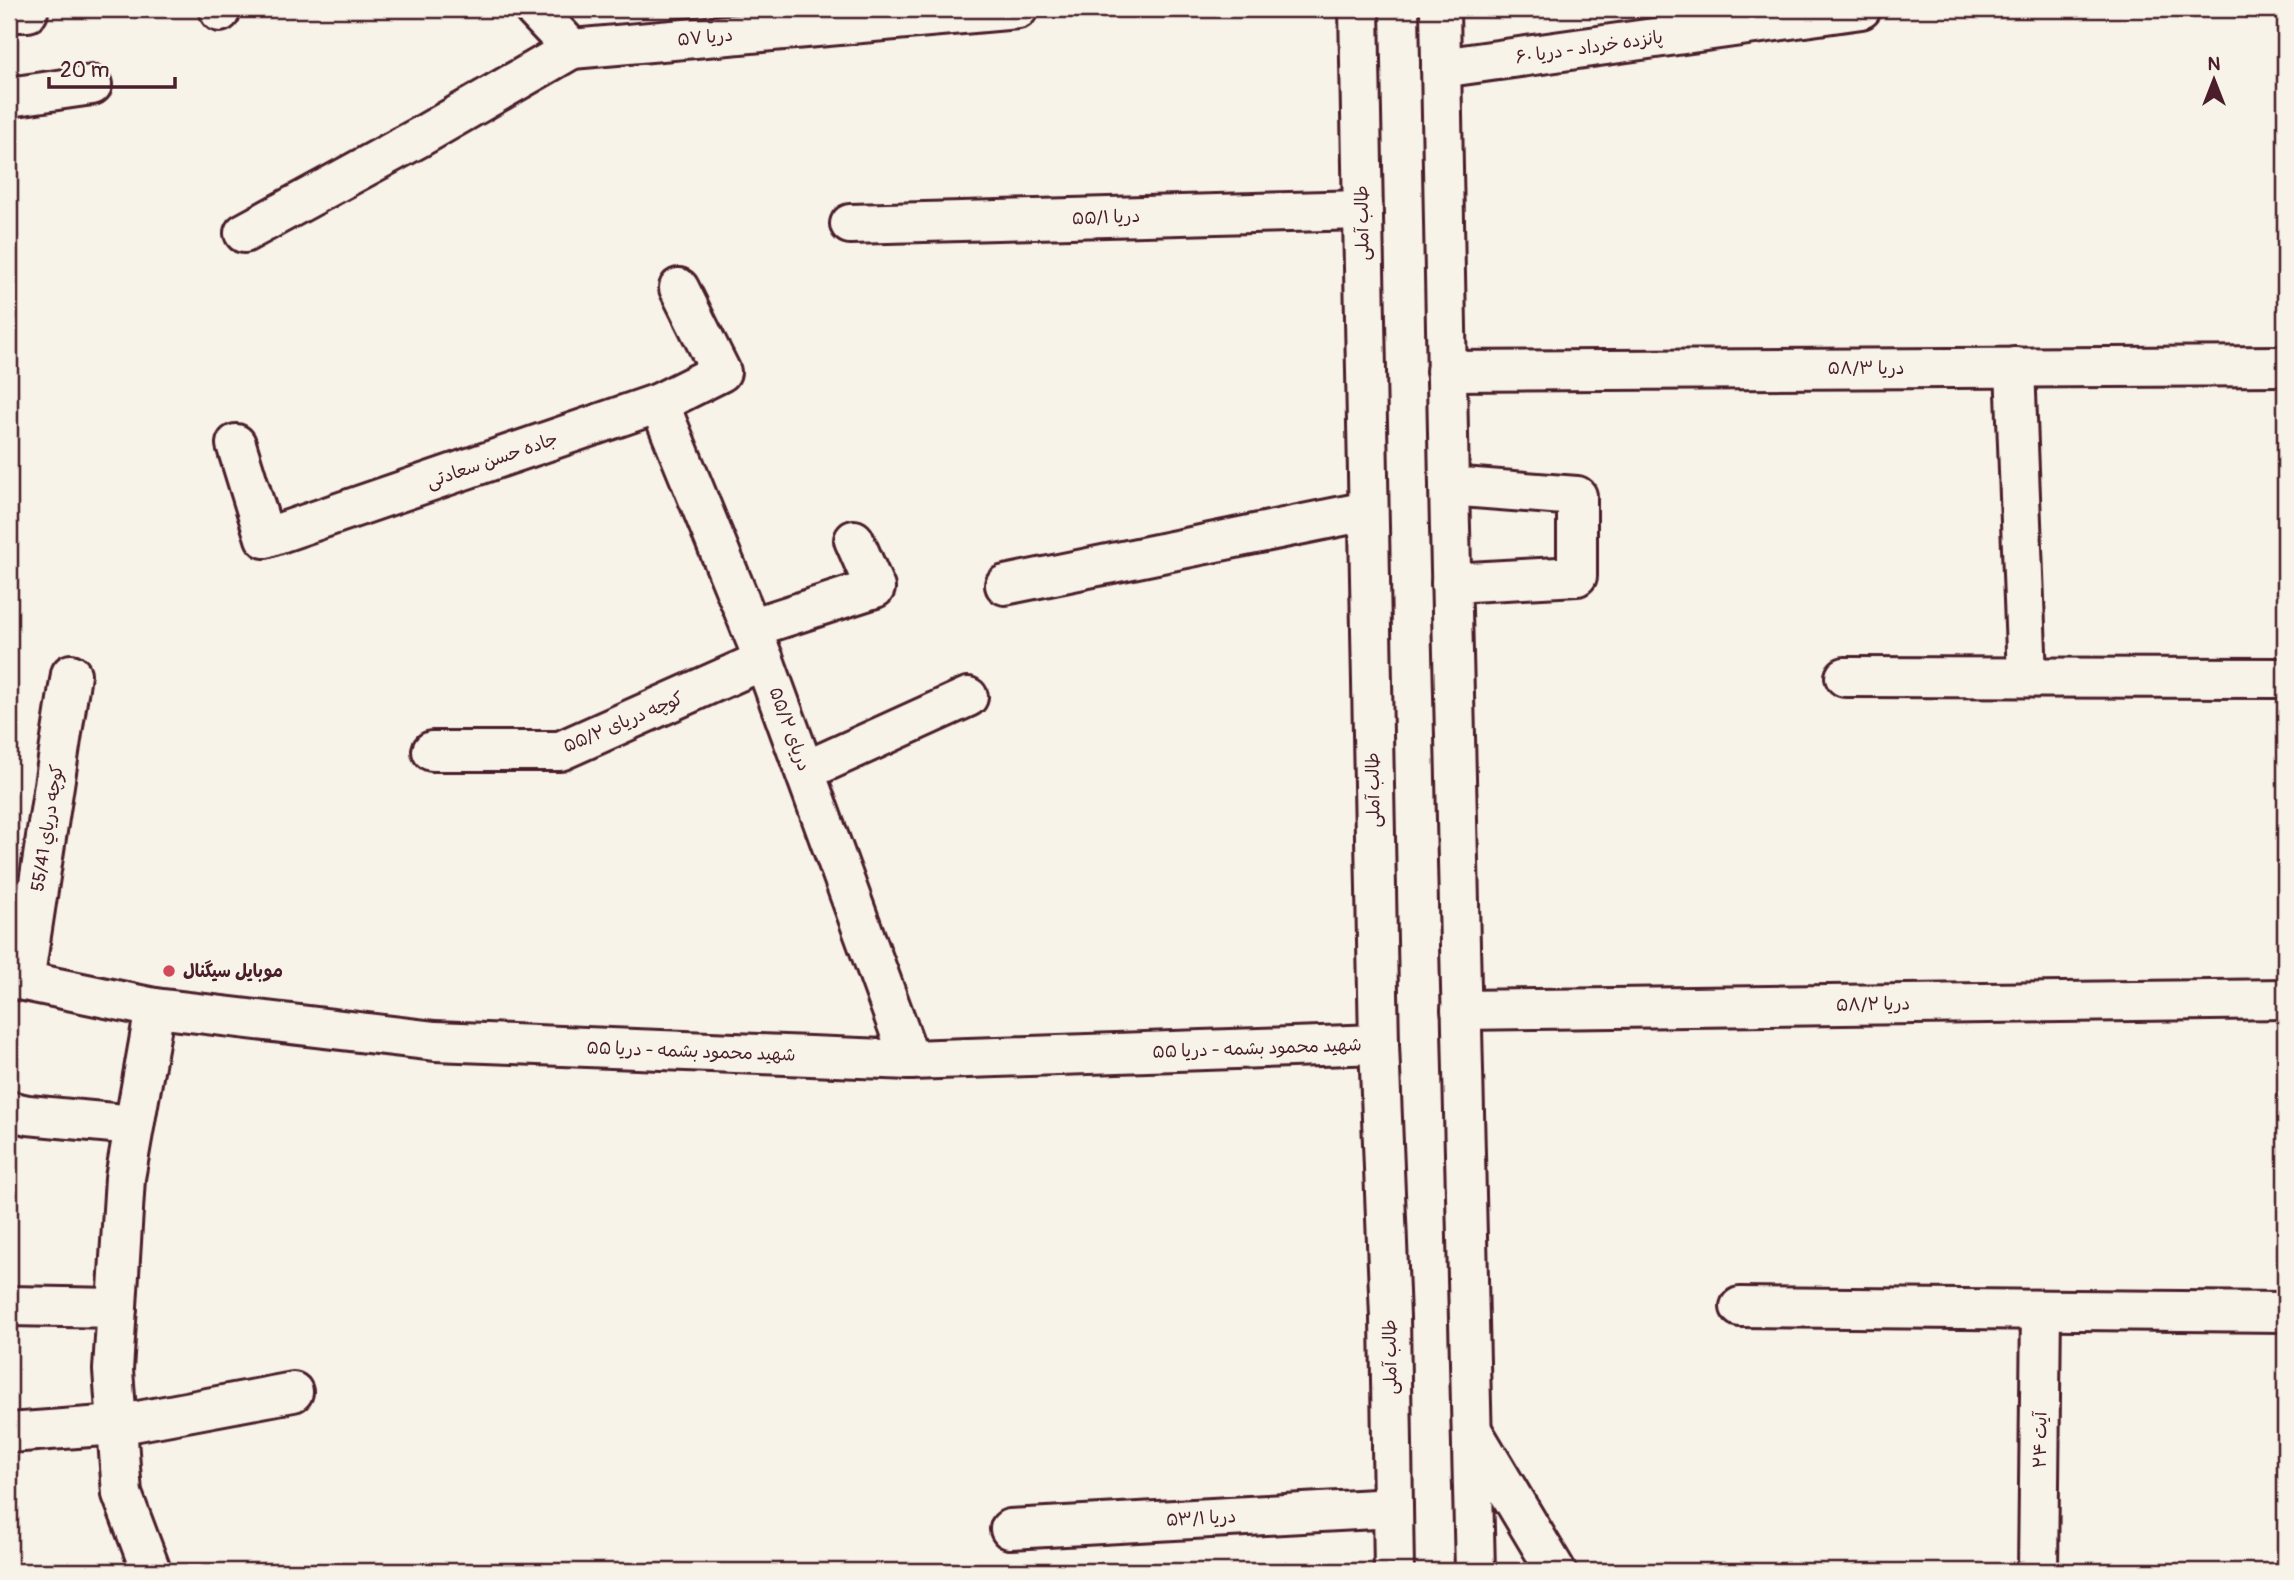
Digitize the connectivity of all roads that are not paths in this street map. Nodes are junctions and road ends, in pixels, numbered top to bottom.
1 (534, 9) edge
2 (1018, 9) edge
3 (1359, 9) edge
4 (1440, 9) edge
5 (1861, 9) edge
6 (572, 49) junction
7 (1441, 68) junction
8 (92, 85) dead end
9 (9, 97) edge
10 (1362, 210) junction
11 (850, 224) dead end
12 (244, 233) dead end
13 (679, 288) dead end
14 (2285, 366) edge
15 (2015, 367) junction
16 (1446, 371) junction
17 (659, 403) junction
18 (236, 444) dead end
19 (1449, 486) junction
20 (1367, 511) junction
21 (854, 540) dead end
22 (1451, 583) junction
23 (1005, 586) dead end
24 (758, 644) junction
25 (71, 674) dead end
26 (1845, 677) dead end
27 (2027, 677) junction
28 (2285, 678) edge
29 (968, 697) dead end
30 (432, 751) dead end
31 (805, 771) junction
32 (16, 977) edge
33 (2285, 999) edge
34 (155, 1008) junction
35 (1461, 1010) junction
36 (1379, 1044) junction
37 (911, 1060) junction
38 (9, 1111) edge
39 (134, 1125) junction
40 (9, 1306) edge
41 (1740, 1307) dead end
42 (117, 1308) junction
43 (2041, 1310) junction
44 (2285, 1311) edge
45 (293, 1392) dead end
46 (117, 1425) junction
47 (1471, 1430) junction
48 (9, 1433) edge
49 (1393, 1507) junction
50 (1010, 1529) dead end
51 (151, 1571) edge
52 (1394, 1571) edge
53 (1475, 1571) edge
54 (1556, 1571) edge
55 (2038, 1571) edge

1 - 6 street
2 - 6 street, دریا ۵۷
3 - 10 street, طالب آملی
4 - 7 street
5 - 7 street, پانزده خرداد - دریا ۶۰
6 - 12 street
7 - 16 street
8 - 9 street
10 - 11 street, دریا ۵۵/۱
10 - 20 street, طالب آملی
13 - 17 street, جاده حسن سعادتی
14 - 15 street, دریا ۵۸/۳
15 - 16 street, دریا ۵۸/۳
15 - 27 street
16 - 19 street
17 - 18 street, جاده حسن سعادتی
17 - 24 street, دریای ۵۵/۲
19 - 22 street
19 - 22 street
20 - 23 street
20 - 36 street, طالب آملی
21 - 24 street, کوچه دریای ۵۵/۲
22 - 35 street
24 - 30 street, کوچه دریای ۵۵/۲
24 - 31 street, دریای ۵۵/۲
25 - 32 street, كوچه درياي 55/41
26 - 27 street
27 - 28 street
29 - 31 street
31 - 37 street, دریای ۵۵/۲
32 - 34 street, شهید محمود بشمه - دریا ۵۵
33 - 35 street, دریا ۵۸/۲
34 - 37 street, شهید محمود بشمه - دریا ۵۵
34 - 39 street
35 - 47 street
36 - 37 street, شهید محمود بشمه - دریا ۵۵
36 - 49 street, طالب آملی
38 - 39 street
39 - 42 street
40 - 42 street
41 - 43 street
42 - 46 street
43 - 44 street
43 - 55 street, آیت ۲۴
45 - 46 street
46 - 48 street
46 - 51 street
47 - 53 street
47 - 54 street
49 - 50 street, دریا ۵۳/۱
49 - 52 street, طالب آملی

